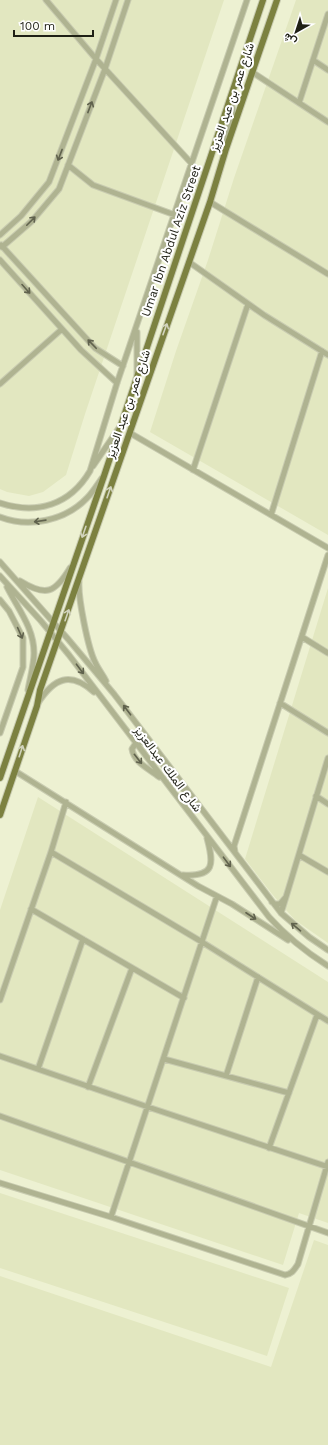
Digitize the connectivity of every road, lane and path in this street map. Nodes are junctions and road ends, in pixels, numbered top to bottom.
1 (46, 0) edge
2 (116, 0) edge
3 (128, 0) edge
4 (247, 0) edge
5 (263, 0) edge
6 (277, 0) edge
7 (328, 14) edge
8 (96, 59) junction
9 (313, 60) junction
10 (105, 69) junction
11 (328, 70) edge
12 (252, 72) junction
13 (229, 102) junction
14 (299, 103) junction
15 (328, 122) edge
16 (226, 149) junction
17 (192, 164) junction
18 (68, 165) junction
19 (210, 202) junction
20 (175, 215) junction
21 (0, 234) edge
22 (1, 246) edge
23 (0, 260) edge
24 (189, 262) junction
25 (328, 274) edge
26 (248, 304) junction
27 (62, 329) junction
28 (136, 329) junction
29 (322, 351) junction
30 (328, 355) edge
31 (123, 366) junction
32 (137, 375) junction
33 (117, 383) junction
34 (0, 384) edge
35 (132, 391) junction
36 (120, 425) junction
37 (130, 433) junction
38 (193, 470) junction
39 (90, 471) junction
40 (104, 476) junction
41 (0, 503) edge
42 (271, 515) junction
43 (0, 518) edge
44 (328, 548) edge
45 (328, 554) edge
46 (0, 562) edge
47 (73, 563) junction
48 (14, 577) junction
49 (1, 578) edge
50 (80, 578) junction
51 (0, 600) edge
52 (54, 622) junction
53 (61, 631) junction
54 (50, 632) junction
55 (302, 636) junction
56 (58, 641) junction
57 (328, 654) edge
58 (114, 694) junction
59 (102, 698) junction
60 (280, 703) junction
61 (26, 704) junction
62 (37, 706) junction
63 (0, 733) edge
64 (328, 733) edge
65 (136, 743) junction
66 (328, 758) edge
67 (15, 771) junction
68 (0, 776) edge
69 (167, 784) junction
70 (316, 796) junction
71 (66, 802) junction
72 (198, 803) junction
73 (328, 804) edge
74 (0, 815) edge
75 (239, 831) junction
76 (219, 832) junction
77 (206, 834) junction
78 (51, 852) junction
79 (235, 853) junction
80 (299, 855) junction
81 (328, 872) edge
82 (182, 875) junction
83 (217, 896) junction
84 (286, 897) junction
85 (271, 900) junction
86 (31, 909) junction
87 (281, 913) junction
88 (83, 939) junction
89 (202, 942) junction
90 (328, 950) edge
91 (306, 952) junction
92 (328, 966) edge
93 (132, 968) junction
94 (258, 977) junction
95 (184, 998) junction
96 (0, 1000) edge
97 (317, 1015) junction
98 (328, 1021) edge
99 (0, 1056) edge
100 (164, 1059) junction
101 (38, 1069) junction
102 (226, 1076) junction
103 (88, 1087) junction
104 (289, 1093) junction
105 (148, 1107) junction
106 (0, 1116) edge
107 (269, 1148) junction
108 (129, 1163) junction
109 (328, 1166) edge
110 (0, 1183) edge
111 (112, 1217) junction
112 (310, 1227) junction
113 (328, 1233) edge

1 - 8 street
2 - 8 street
3 - 10 street
4 - 17 street
5 - 13 main road, Umar Ibn Abdul Aziz Street
6 - 12 main road, شارع عمر بن عبد العزيز
7 - 9 street
8 - 10 street
8 -> 21 street
9 - 11 street
9 - 14 street
10 - 17 street
18 -> 10 street
12 - 14 street
12 - 16 main road, شارع عمر بن عبد العزيز
13 - 16 street
13 - 32 main road, Umar Ibn Abdul Aziz Street
14 - 15 street
16 - 19 main road, شارع عمر بن عبد العزيز
17 - 20 street
18 - 20 street
22 -> 18 street
19 - 24 main road, شارع عمر بن عبد العزيز
19 - 25 street
20 - 28 street
31 -> 22 street
23 -> 27 street
24 - 26 street
37 -> 24 main road, شارع عمر بن عبد العزيز
26 - 29 street
26 - 38 street
27 - 33 street
27 - 34 street
28 - 31 street
28 - 32 street
29 - 30 street
29 - 42 street
31 - 33 street
32 - 35 main road, شارع عمر بن عبد العزيز
33 - 39 street
35 - 36 main road, شارع عمر بن عبد العزيز
35 - 37 main road
36 - 39 street
36 - 40 main road, شارع عمر بن عبد العزيز
37 - 38 street
50 -> 37 main road, شارع عمر بن عبد العزيز
38 - 42 street
39 - 41 street
40 -> 43 street
40 -> 47 main road, شارع عمر بن عبد العزيز
42 - 44 street
45 - 55 street
46 - 48 street, شارع الملك عبدالعزيز
47 - 48 street
47 - 52 main road, شارع عمر بن عبد العزيز
48 - 52 street, شارع الملك عبدالعزيز
49 - 54 street, شارع الملك عبدالعزيز
49 - 61 street
53 -> 50 main road, شارع عمر بن عبد العزيز
50 - 58 street
51 -> 63 street
52 - 53 street, شارع الملك عبدالعزيز
52 - 54 main road, شارع عمر بن عبد العزيز
53 - 56 main road, شارع عمر بن عبد العزيز
53 - 58 street, شارع الملك عبدالعزيز
54 - 56 street, شارع الملك عبدالعزيز
54 - 61 main road, شارع عمر بن عبد العزيز
55 - 57 street
55 - 60 street
56 -> 59 street, شارع الملك عبدالعزيز
56 - 62 main road, شارع عمر بن عبد العزيز
72 -> 58 street, شارع الملك عبدالعزيز
59 - 62 street
59 - 65 street, شارع الملك عبدالعزيز
60 - 64 street
60 - 75 street
61 - 68 main road, شارع عمر بن عبد العزيز
67 -> 62 main road, شارع عمر بن عبد العزيز
65 - 69 street, شارع الملك عبدالعزيز
65 -> 69 street
65 - 72 street
66 - 70 street
67 - 71 street
67 - 74 main road, شارع عمر بن عبد العزيز
69 - 77 street, شارع الملك عبدالعزيز
70 - 73 street
70 - 80 street
71 - 78 street
71 - 82 street
72 - 76 street, شارع الملك عبدالعزيز
75 - 76 street
75 - 79 street
76 - 79 street, شارع الملك عبدالعزيز
77 - 82 street
77 -> 91 street, شارع الملك عبدالعزيز
78 - 86 street
78 - 89 street
79 - 85 street, شارع الملك عبدالعزيز
80 - 81 street
80 - 84 street
82 - 83 street
83 - 89 street
83 -> 91 street
84 - 85 street
84 - 87 street
85 - 87 street, شارع الملك عبدالعزيز
86 - 88 street
86 - 96 street
90 -> 87 street, شارع الملك عبدالعزيز
88 - 93 street
88 - 101 street
89 - 94 street
89 - 95 street
91 - 92 street, شارع الملك عبدالعزيز
93 - 95 street
93 - 103 street
94 - 97 street
94 - 102 street
95 - 100 street
97 - 98 street
97 - 104 street
99 - 101 street
100 - 102 street
100 - 105 street
101 - 103 street
102 - 104 street
103 - 105 street
104 - 107 street
105 - 107 street
105 - 108 street
106 - 108 street
107 - 109 street
108 - 111 street
108 - 112 street
109 - 112 street
110 - 111 street
111 - 112 street
112 - 113 street

